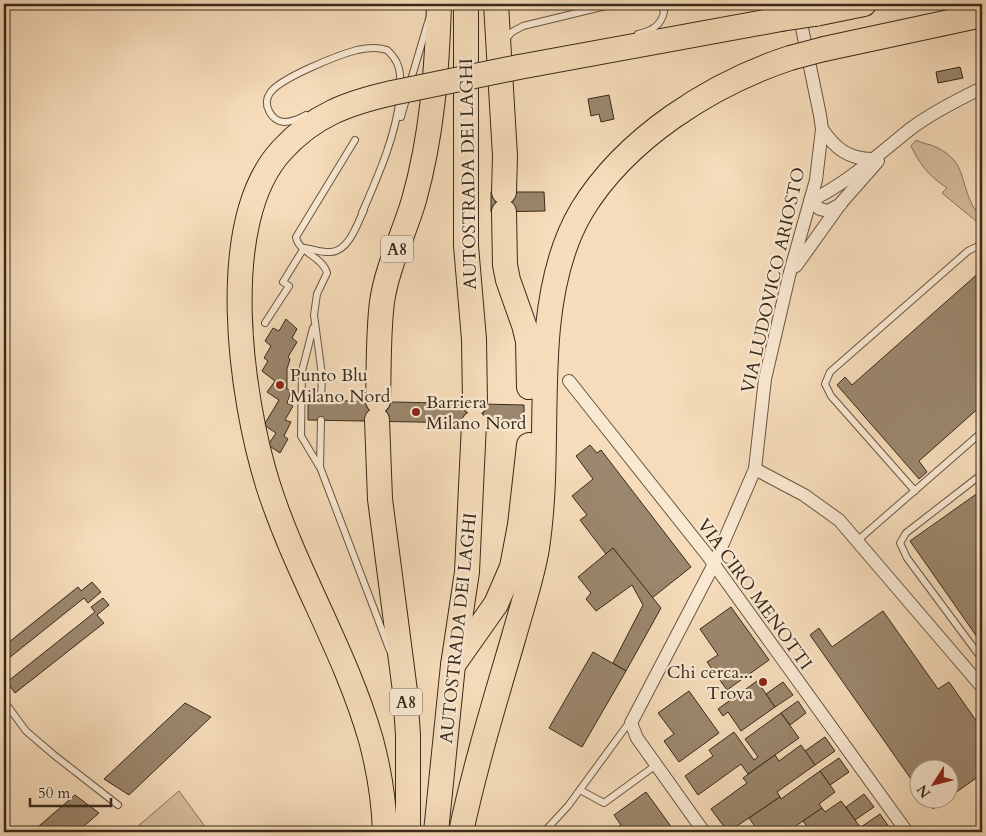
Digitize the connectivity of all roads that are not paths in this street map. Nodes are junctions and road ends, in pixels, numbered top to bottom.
1 (433, 4) edge
2 (439, 4) edge
3 (466, 4) edge
4 (496, 4) edge
5 (614, 4) edge
6 (661, 4) edge
7 (864, 4) edge
8 (798, 12) edge
9 (982, 16) edge
10 (632, 35) dead end
11 (498, 51) junction
12 (982, 88) edge
13 (312, 111) dead end
14 (822, 129) junction
15 (355, 140) dead end
16 (893, 144) junction
17 (872, 159) junction
18 (810, 201) junction
19 (841, 203) junction
20 (362, 213) junction
21 (982, 244) edge
22 (304, 248) junction
23 (789, 276) junction
24 (265, 323) dead end
25 (314, 324) junction
26 (569, 381) dead end
27 (321, 400) dead end
28 (321, 420) dead end
29 (982, 432) edge
30 (320, 467) junction
31 (755, 469) junction
32 (982, 474) edge
33 (914, 491) junction
34 (857, 541) junction
35 (714, 564) junction
36 (391, 654) dead end
37 (982, 659) edge
38 (394, 663) dead end
39 (453, 665) junction
40 (982, 687) edge
41 (405, 691) junction
42 (4, 702) edge
43 (633, 717) junction
44 (656, 765) junction
45 (580, 790) junction
46 (118, 805) dead end
47 (385, 832) edge
48 (408, 832) edge
49 (436, 832) edge
50 (461, 832) edge
51 (544, 832) edge
52 (704, 832) edge
53 (907, 832) edge

1 - 20 lane
2 - 41 highway, AUTOSTRADA DEI LAGHI / A8
3 - 39 highway, AUTOSTRADA DEI LAGHI / A8
4 - 11 highway, A8
5 - 11 lane
6 - 10 lane
7 - 8 highway
8 - 14 street, VIA LUDOVICO ARIOSTO
8 - 47 highway, bridge
9 - 50 highway, bridge
11 - 39 highway, A8
12 - 16 street
13 - 20 lane
14 - 17 street
14 - 18 street, VIA LUDOVICO ARIOSTO
15 - 22 lane
16 - 17 street
16 - 19 street
17 - 18 street
18 - 19 street
18 - 23 street, VIA LUDOVICO ARIOSTO
19 - 23 street
20 - 22 lane
21 - 33 lane
22 - 24 lane
22 - 25 lane
23 - 31 street, VIA LUDOVICO ARIOSTO
25 - 27 lane
25 - 30 lane
26 - 35 street, VIA CIRO MENOTTI
28 - 30 lane
29 - 33 lane
30 - 36 lane
31 - 34 street
31 - 35 street, VIA LUDOVICO ARIOSTO
32 - 37 lane
33 - 34 lane
34 - 40 street
35 - 43 street, VIA LUDOVICO ARIOSTO
35 - 53 street, VIA CIRO MENOTTI
38 - 41 lane
39 - 49 highway, AUTOSTRADA DEI LAGHI / A8
41 - 48 highway, AUTOSTRADA DEI LAGHI / A8
42 - 46 lane
43 - 44 street
43 - 45 lane
44 - 45 lane
44 - 52 street
45 - 51 lane

